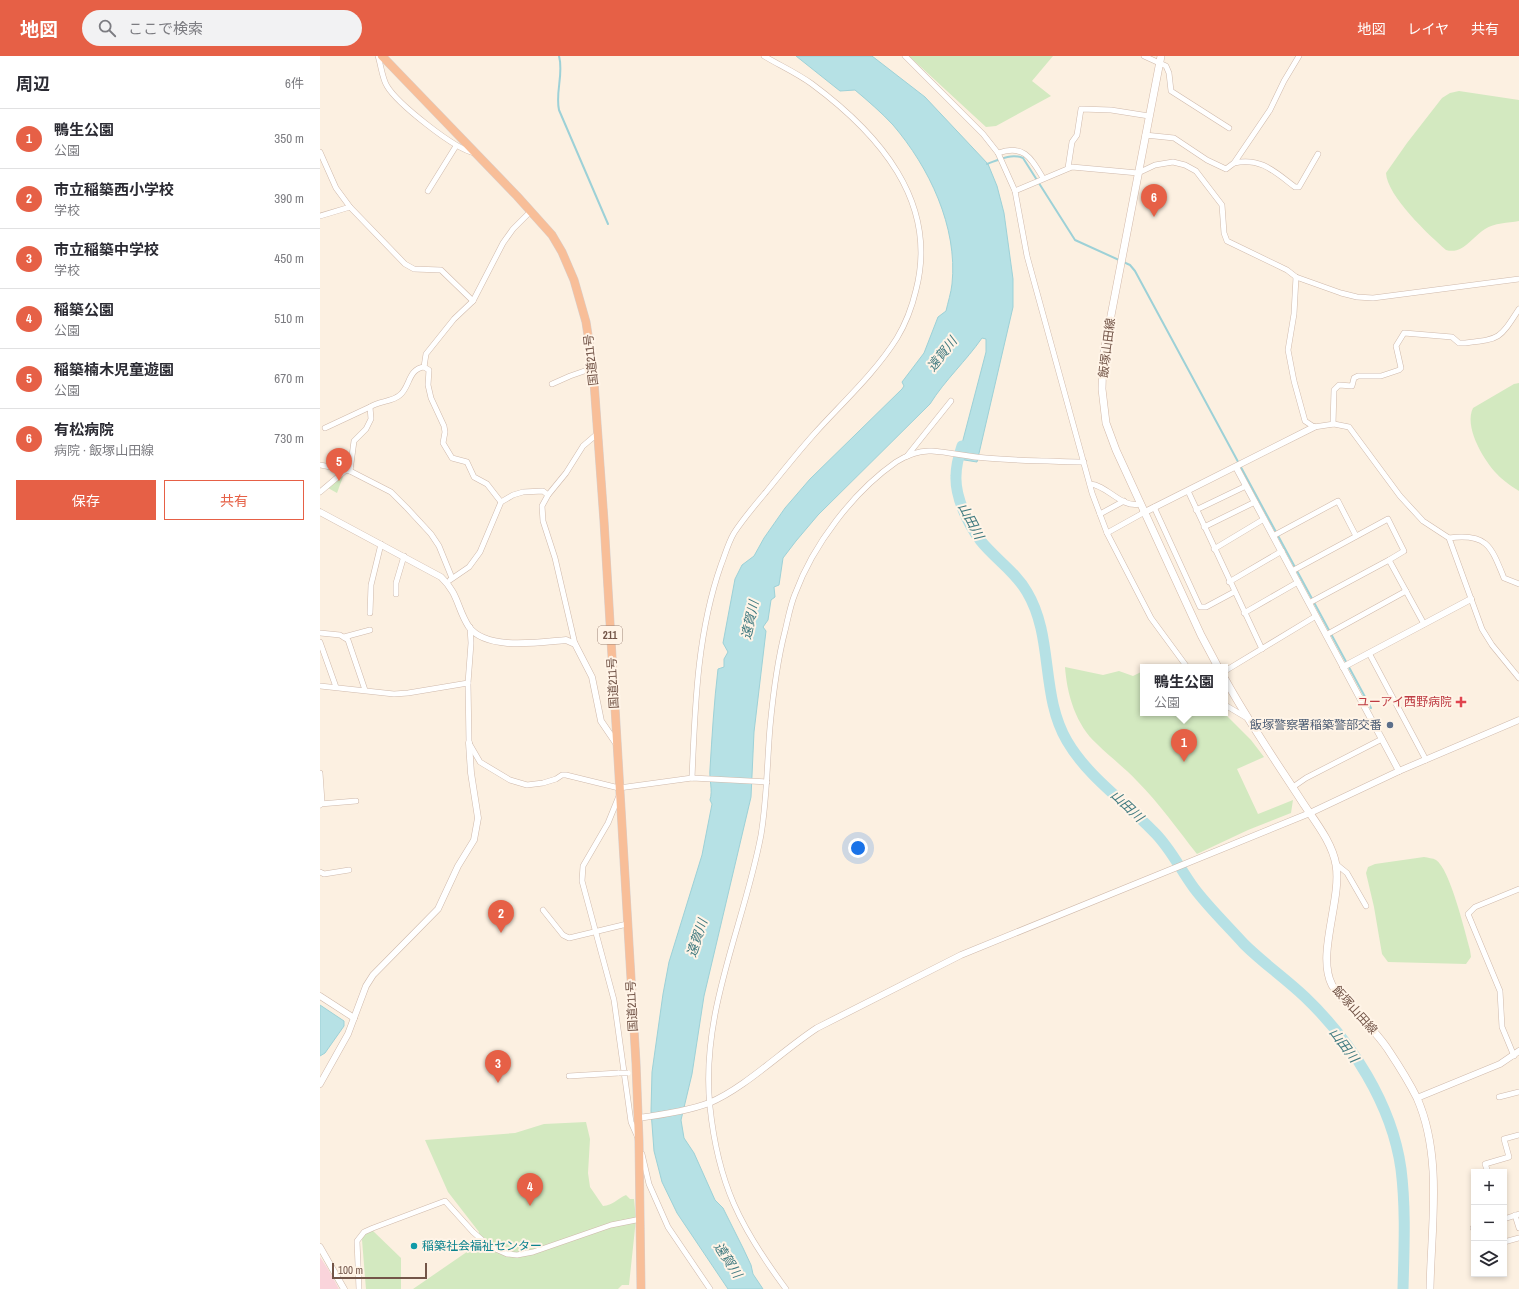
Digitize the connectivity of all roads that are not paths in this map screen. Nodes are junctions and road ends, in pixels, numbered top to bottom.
1 (378, 56) edge
2 (382, 56) edge
3 (764, 56) edge
4 (905, 56) edge
5 (1144, 56) edge
6 (1299, 56) edge
7 (1160, 59) edge
8 (1149, 116) junction
9 (1229, 128) dead end
10 (1146, 135) junction
11 (456, 146) junction
12 (320, 152) edge
13 (476, 153) junction
14 (998, 153) junction
15 (1318, 154) dead end
16 (1234, 163) junction
17 (1068, 168) junction
18 (1138, 173) junction
19 (1042, 179) junction
20 (428, 191) dead end
21 (1015, 191) junction
22 (350, 207) junction
23 (531, 211) junction
24 (320, 216) edge
25 (1296, 277) junction
26 (1519, 279) edge
27 (473, 301) junction
28 (1519, 309) edge
29 (424, 367) junction
30 (593, 368) junction
31 (552, 384) dead end
32 (951, 401) dead end
33 (370, 407) junction
34 (1333, 424) junction
35 (1314, 427) junction
36 (325, 428) dead end
37 (597, 434) junction
38 (907, 456) junction
39 (1084, 462) junction
40 (320, 465) edge
41 (1236, 467) junction
42 (348, 471) junction
43 (1090, 484) junction
44 (1246, 486) junction
45 (1188, 491) junction
46 (320, 492) edge
47 (548, 495) junction
48 (1124, 501) junction
49 (501, 502) junction
50 (1255, 502) junction
51 (1139, 504) junction
52 (1154, 507) junction
53 (1196, 510) junction
54 (320, 512) edge
55 (1143, 513) junction
56 (1100, 514) junction
57 (1264, 520) junction
58 (1204, 527) junction
59 (1107, 533) junction
60 (1273, 536) junction
61 (1356, 536) junction
62 (1449, 538) junction
63 (381, 544) junction
64 (1214, 549) junction
65 (1282, 551) junction
66 (404, 556) junction
67 (1389, 560) junction
68 (1292, 571) junction
69 (450, 581) junction
70 (1229, 582) junction
71 (1298, 582) junction
72 (1519, 584) edge
73 (1406, 591) junction
74 (1234, 592) junction
75 (396, 594) dead end
76 (1471, 599) junction
77 (1309, 603) junction
78 (370, 613) dead end
79 (1244, 613) junction
80 (1316, 616) junction
81 (1424, 624) junction
82 (470, 627) junction
83 (370, 630) dead end
84 (320, 633) edge
85 (1326, 634) junction
86 (344, 636) junction
87 (320, 642) edge
88 (575, 644) junction
89 (1262, 649) junction
90 (1369, 653) junction
91 (1185, 664) edge
92 (1216, 664) edge
93 (1343, 667) junction
94 (1228, 669) edge
95 (1519, 678) edge
96 (468, 683) junction
97 (1228, 684) edge
98 (320, 686) edge
99 (336, 688) junction
100 (365, 690) junction
101 (1228, 706) edge
102 (1247, 718) junction
103 (1519, 720) edge
104 (1382, 739) junction
105 (469, 743) junction
106 (616, 743) junction
107 (1426, 760) junction
108 (1399, 771) junction
109 (320, 773) edge
110 (694, 778) junction
111 (765, 782) junction
112 (1293, 787) junction
113 (619, 791) junction
114 (356, 801) dead end
115 (320, 805) edge
116 (1310, 813) junction
117 (1336, 864) junction
118 (349, 870) dead end
119 (320, 872) edge
120 (1519, 889) edge
121 (1366, 906) dead end
122 (543, 910) dead end
123 (627, 924) junction
124 (595, 931) junction
125 (320, 996) edge
126 (354, 1018) junction
127 (1516, 1054) edge
128 (632, 1072) junction
129 (569, 1076) dead end
130 (320, 1084) edge
131 (1519, 1092) edge
132 (1499, 1097) dead end
133 (1417, 1098) junction
134 (709, 1103) junction
135 (640, 1117) junction
136 (1519, 1135) edge
137 (639, 1141) junction
138 (1487, 1169) edge
139 (1517, 1215) edge
140 (1507, 1218) edge
141 (641, 1219) junction
142 (1519, 1228) edge
143 (1519, 1238) edge
144 (1507, 1241) edge
145 (320, 1247) edge
146 (344, 1289) edge
147 (359, 1289) edge
148 (641, 1289) edge
149 (710, 1289) edge
150 (786, 1289) edge
151 (1430, 1289) edge

1 - 11 street
2 - 13 highway, 国道211号 / 211
3 - 110 street
4 - 14 street
5 - 7 street
6 - 16 street
7 - 8 main road, 飯塚山田線
7 - 9 street
8 - 10 main road, 飯塚山田線
8 - 17 street
10 - 16 street
10 - 18 main road, 飯塚山田線
11 - 13 street
11 - 20 street
12 - 22 street
13 - 23 highway, 国道211号 / 211
14 - 19 street
14 - 21 street
15 - 16 street
17 - 18 street
17 - 19 street
18 - 25 street
18 - 51 main road, 飯塚山田線
19 - 21 street
21 - 39 street
22 - 24 street
22 - 27 street
23 - 27 street
23 - 30 highway, 国道211号 / 211
25 - 26 street
25 - 35 street
27 - 29 street
28 - 34 street
29 - 33 street
29 - 49 street
30 - 31 street
30 - 37 highway, 国道211号 / 211
32 - 38 street
33 - 36 street
33 - 42 street
34 - 35 street
34 - 62 street
35 - 41 street
37 - 47 street
37 - 106 highway, 国道211号 / 211
38 - 39 street
38 - 111 street
39 - 43 street
40 - 42 street
41 - 44 street
41 - 45 street
42 - 46 street
42 - 69 street
43 - 48 street
43 - 56 street
44 - 50 street
44 - 53 street
45 - 52 street
45 - 53 street
47 - 49 street
47 - 88 street
48 - 51 street
48 - 56 street
49 - 69 street
50 - 57 street
50 - 58 street
51 - 55 main road, 飯塚山田線
52 - 55 street
52 - 74 street
53 - 58 street
54 - 63 street
55 - 59 street
55 - 92 main road, 飯塚山田線
56 - 59 street
57 - 60 street
57 - 64 street
58 - 64 street
59 - 91 street
60 - 61 street
60 - 65 street
61 - 67 street
61 - 68 street
62 - 72 street
62 - 76 street
63 - 66 street
63 - 78 street
64 - 70 street
65 - 68 street
65 - 70 street
66 - 69 street
66 - 75 street
67 - 73 street
67 - 77 street
68 - 71 street
69 - 82 street
70 - 74 street
71 - 77 street
71 - 79 street
73 - 81 street
73 - 85 street
74 - 79 street
76 - 81 street
76 - 95 street
77 - 80 street
79 - 89 street
80 - 85 street
80 - 89 street
81 - 90 street
82 - 88 street
82 - 96 street
83 - 86 street
84 - 86 street
85 - 93 street
86 - 100 street
87 - 99 street
88 - 106 street
89 - 94 street
90 - 93 street
90 - 107 street
93 - 104 street
96 - 100 street
96 - 105 street
97 - 102 main road, 飯塚山田線
98 - 99 street
99 - 100 street
101 - 102 street
102 - 112 main road, 飯塚山田線
103 - 107 street
104 - 108 street
104 - 112 street
105 - 113 street
105 - 126 street
106 - 113 highway, 国道211号 / 211
107 - 108 street
108 - 116 street
109 - 115 street
110 - 111 street
110 - 113 street
111 - 134 street
112 - 116 main road, 飯塚山田線
113 - 123 highway, 国道211号 / 211
113 - 124 street
114 - 115 street
116 - 117 main road, 飯塚山田線
116 - 134 street
117 - 121 street
117 - 133 main road, 飯塚山田線
118 - 119 street
120 - 127 street
122 - 124 street
123 - 124 street
123 - 128 highway, 国道211号 / 211
124 - 137 street
125 - 126 street
126 - 130 street
127 - 133 street
128 - 129 street, bridge
128 - 135 highway, 国道211号 / 211
131 - 132 street
133 - 151 main road, 飯塚山田線
134 - 135 street
134 - 150 street
135 - 137 highway, 国道211号 / 211
136 - 138 street
137 - 141 highway, 国道211号 / 211
137 - 149 street
139 - 140 street
139 - 142 street
141 - 147 street
141 - 148 highway, 国道211号 / 211
143 - 144 street
145 - 146 street

